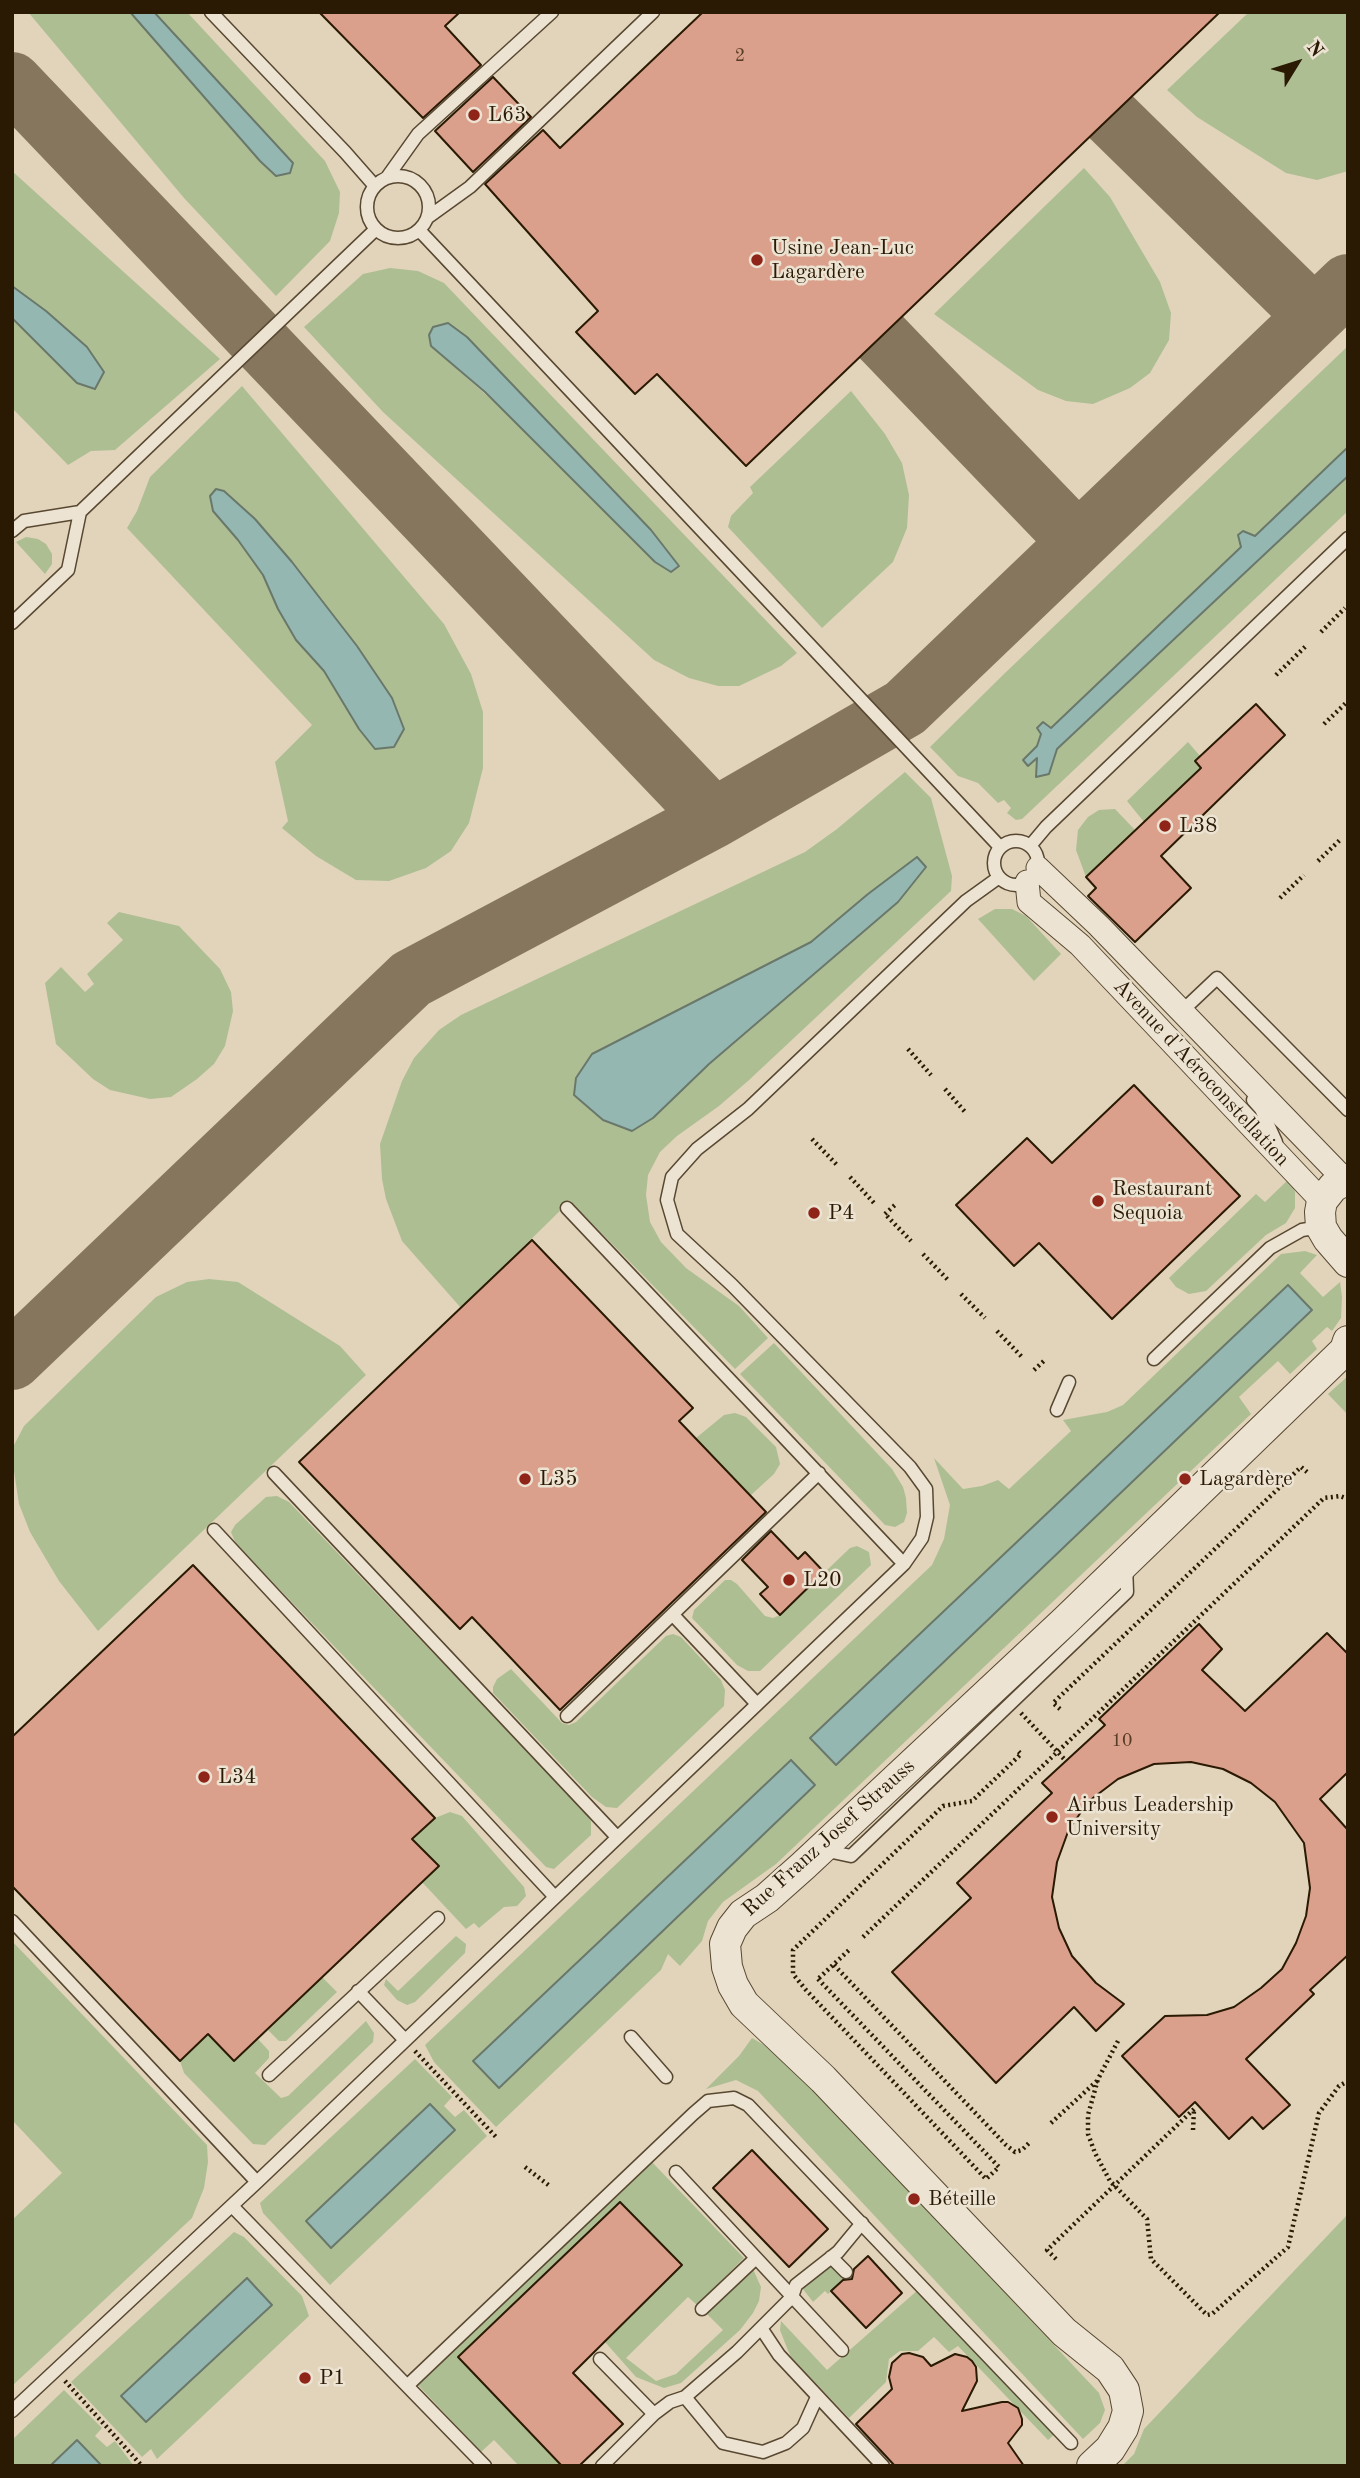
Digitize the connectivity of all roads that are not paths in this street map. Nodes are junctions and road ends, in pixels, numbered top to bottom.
1 (211, 12) edge
2 (552, 12) edge
3 (653, 12) edge
4 (388, 176) junction
5 (374, 185) junction
6 (427, 218) junction
7 (376, 229) junction
8 (419, 230) junction
9 (80, 512) junction
10 (12, 531) edge
11 (1348, 538) edge
12 (12, 623) edge
13 (1030, 846) junction
14 (1000, 847) junction
15 (1032, 875) junction
16 (998, 877) junction
17 (1181, 1012) junction
18 (1348, 1110) edge
19 (1283, 1159) junction
20 (1346, 1179) edge
21 (567, 1208) dead end
22 (1322, 1214) junction
23 (1348, 1262) edge
24 (1347, 1346) edge
25 (1154, 1359) dead end
26 (1069, 1382) dead end
27 (1057, 1410) dead end
28 (274, 1473) dead end
29 (818, 1473) junction
30 (214, 1530) dead end
31 (1126, 1562) junction
32 (904, 1564) junction
33 (673, 1615) junction
34 (757, 1704) junction
35 (567, 1716) dead end
36 (617, 1837) junction
37 (820, 1850) junction
38 (555, 1897) junction
39 (438, 1918) dead end
40 (12, 1922) edge
41 (358, 1991) junction
42 (631, 2037) dead end
43 (405, 2040) junction
44 (269, 2075) dead end
45 (667, 2077) dead end
46 (676, 2172) dead end
47 (257, 2182) junction
48 (232, 2206) junction
49 (862, 2223) junction
50 (831, 2257) junction
51 (756, 2258) junction
52 (846, 2272) dead end
53 (792, 2297) junction
54 (702, 2309) dead end
55 (761, 2328) junction
56 (842, 2350) dead end
57 (600, 2359) dead end
58 (408, 2385) junction
59 (685, 2397) junction
60 (817, 2398) junction
61 (12, 2411) edge
62 (654, 2414) junction
63 (1071, 2444) dead end
64 (485, 2466) edge
65 (601, 2466) edge
66 (883, 2466) edge
67 (1092, 2466) edge

1 - 5 lane
2 - 4 lane
3 - 6 lane
4 - 5 lane
4 - 6 lane
5 - 7 lane
6 - 8 lane
7 - 8 lane
7 - 9 lane
8 - 14 lane
9 - 10 lane
9 - 12 lane
11 - 13 lane
13 - 14 lane
13 - 15 lane
14 - 16 lane
15 - 16 lane
15 - 17 street, Avenue d'Aéroconstellation
15 - 19 street, Avenue d'Aéroconstellation
16 - 32 lane
17 - 18 lane
17 - 19 lane
17 - 20 street, Avenue d'Aéroconstellation
19 - 22 street, Avenue d'Aéroconstellation
20 - 22 street
21 - 29 lane
22 - 23 street
22 - 25 lane
24 - 31 street, Rue Franz Josef Strauss
26 - 27 lane
28 - 36 lane
29 - 32 lane
29 - 33 lane
30 - 38 lane
31 - 37 street, Rue Franz Josef Strauss
31 - 37 lane
32 - 34 lane
33 - 34 lane
33 - 35 lane
34 - 36 lane
36 - 38 lane
37 - 67 street, Rue Franz Josef Strauss
38 - 43 lane
39 - 41 lane
40 - 47 lane
41 - 43 lane
41 - 44 lane
42 - 45 lane
43 - 47 lane
46 - 51 lane
47 - 48 lane
48 - 58 lane
48 - 61 lane
49 - 50 lane
49 - 58 lane
49 - 63 lane
50 - 52 lane
50 - 53 lane
51 - 53 lane
51 - 54 lane
53 - 55 lane
53 - 56 lane
55 - 59 lane
55 - 60 lane
57 - 62 lane
58 - 64 lane
59 - 60 lane
59 - 62 lane
60 - 66 lane
62 - 65 lane

